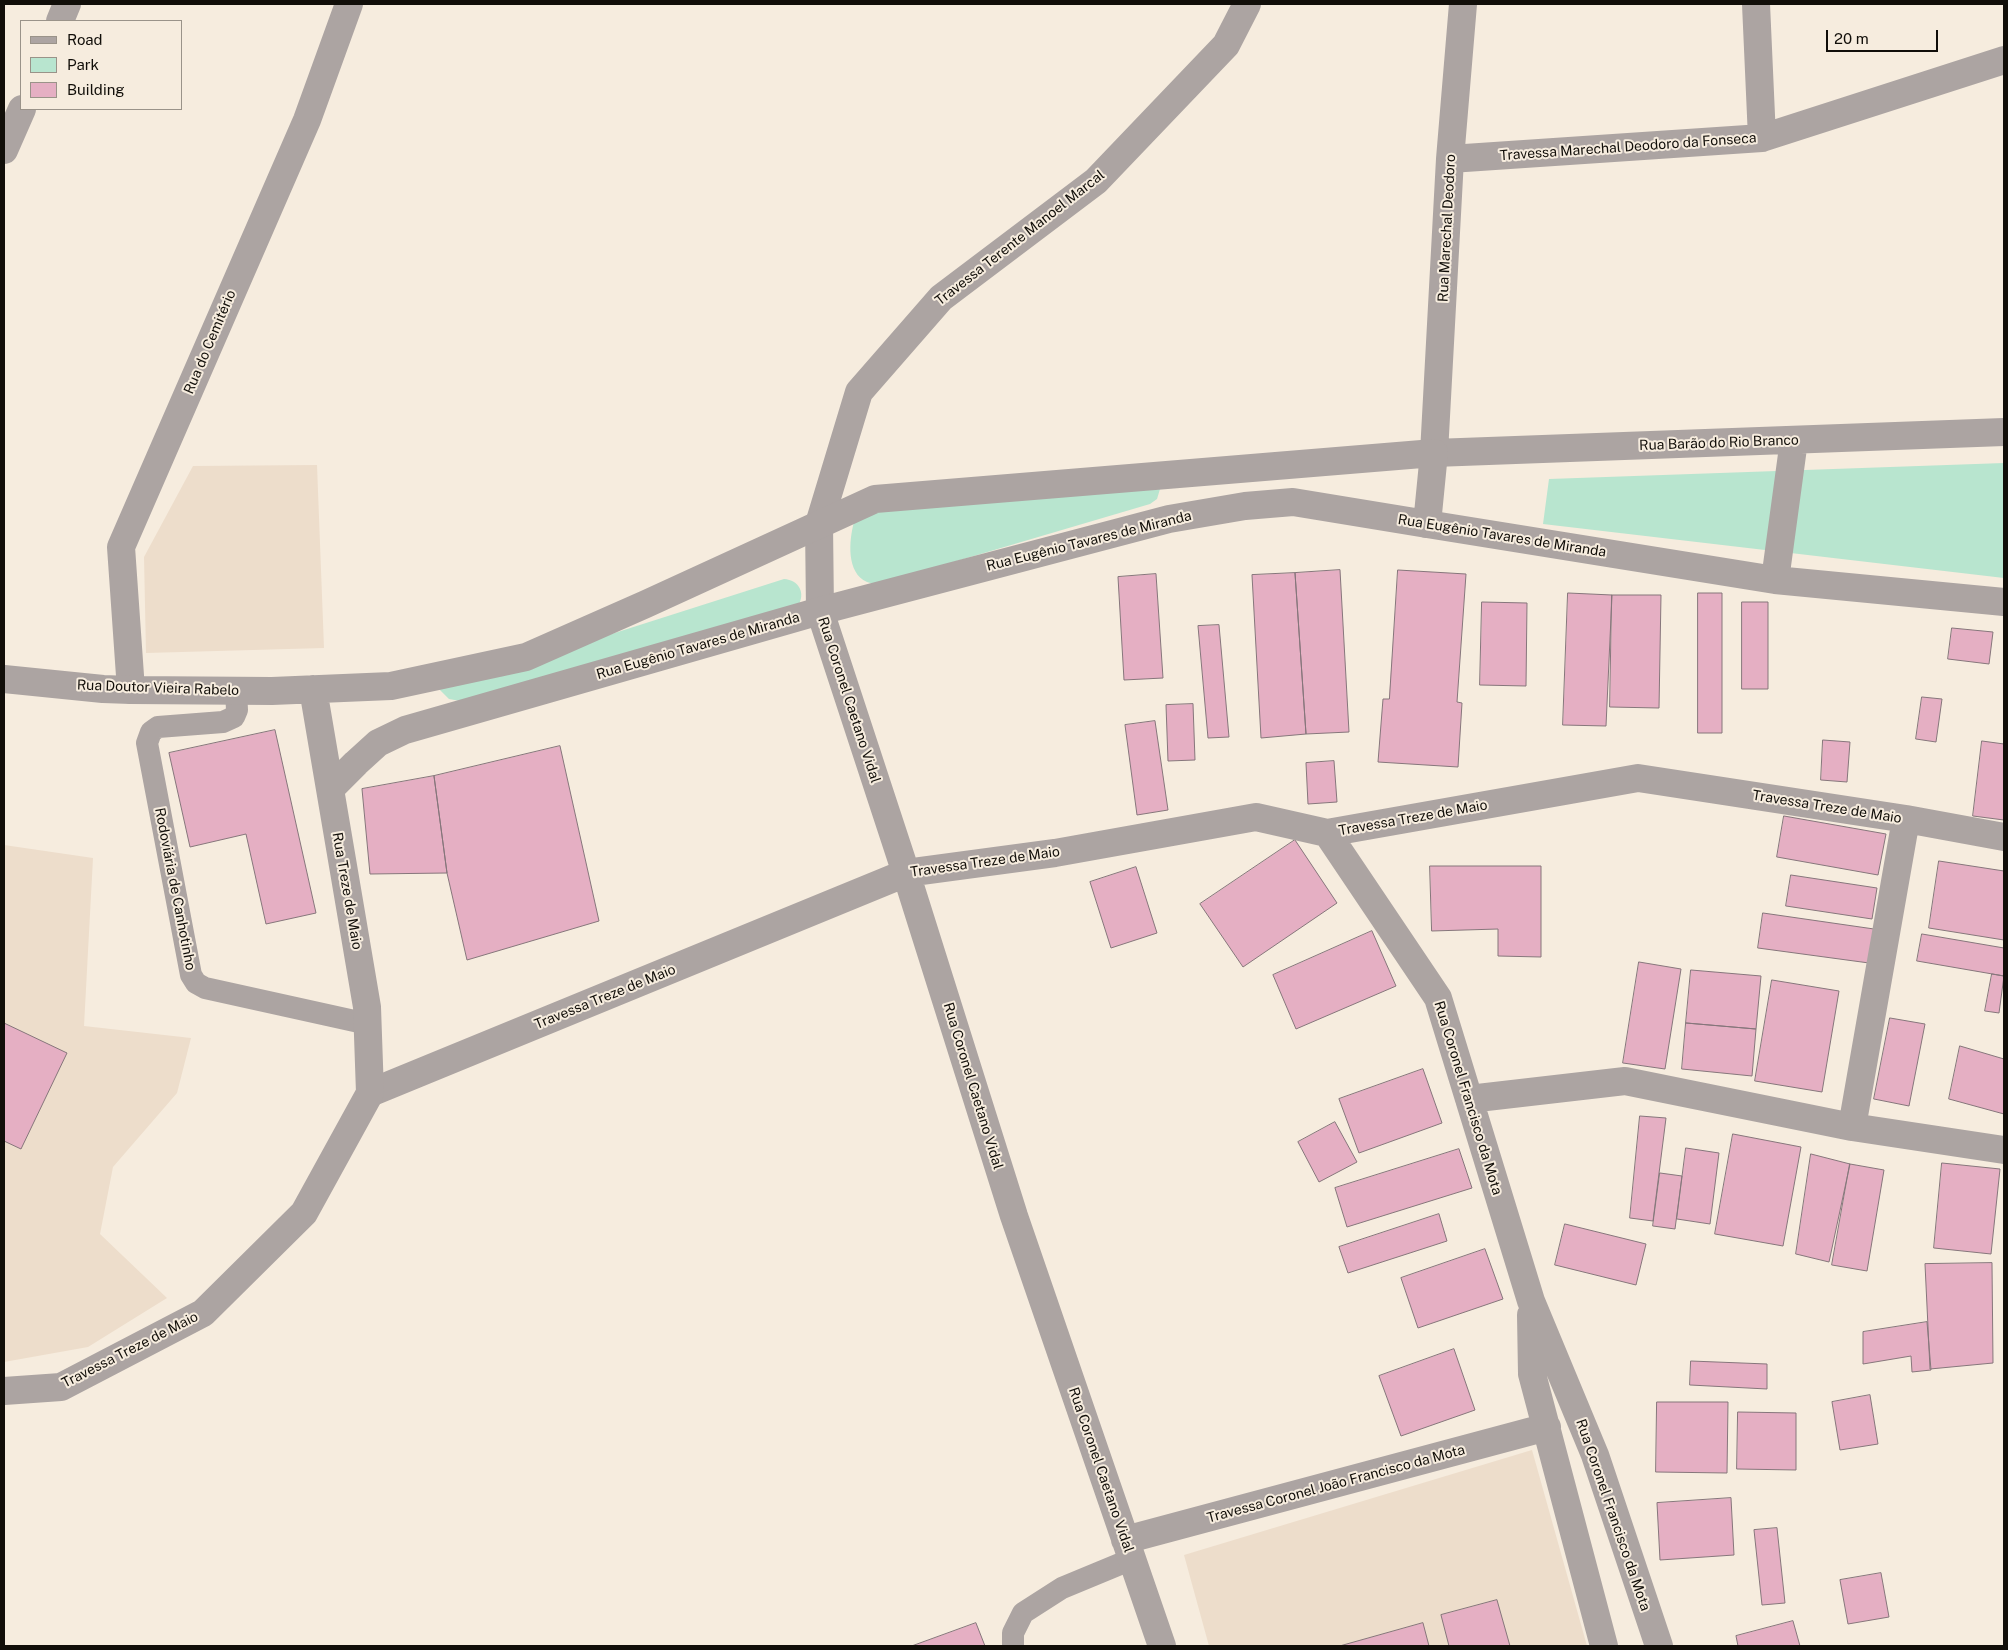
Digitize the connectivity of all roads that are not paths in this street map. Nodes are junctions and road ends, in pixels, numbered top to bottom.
1 (67, 4) edge
2 (349, 4) edge
3 (1246, 4) edge
4 (1462, 4) edge
5 (1756, 4) edge
6 (60, 20) edge
7 (2004, 60) edge
8 (22, 110) edge
9 (1762, 138) junction
10 (4, 150) edge
11 (1450, 159) junction
12 (2004, 432) edge
13 (1794, 440) junction
14 (1434, 453) junction
15 (1244, 469) junction
16 (1246, 506) junction
17 (820, 524) junction
18 (1428, 524) junction
19 (1775, 580) junction
20 (2004, 602) edge
21 (820, 611) junction
22 (4, 680) edge
23 (313, 689) junction
24 (131, 690) junction
25 (236, 690) junction
26 (330, 789) junction
27 (1906, 819) junction
28 (1328, 833) junction
29 (2004, 837) edge
30 (906, 873) junction
31 (368, 1024) junction
32 (370, 1093) junction
33 (1469, 1099) junction
34 (1852, 1127) junction
35 (2004, 1150) edge
36 (1531, 1301) junction
37 (4, 1391) edge
38 (1547, 1427) junction
39 (1128, 1550) junction
40 (1013, 1646) edge
41 (1162, 1646) edge
42 (1604, 1646) edge
43 (1659, 1646) edge

1 - 6 street
2 - 24 street, Rua do Cemitério
3 - 17 street, Travessa Terente Manoel Marcal
4 - 11 street, Rua Marechal Deodoro
5 - 9 street
7 - 9 street, Travessa Marechal Deodoro da Fonseca
8 - 10 street
9 - 11 street, Travessa Marechal Deodoro da Fonseca
11 - 14 street, Rua Marechal Deodoro
12 - 13 street, Rua Barão do Rio Branco
13 - 14 street, Rua Barão do Rio Branco
13 - 19 street
14 - 15 street
14 - 18 street, Rua Marechal Deodoro
15 - 16 street
15 - 17 street
16 - 18 street, Rua Eugênio Tavares de Miranda
16 - 21 street, Rua Eugênio Tavares de Miranda
17 - 21 street, Travessa Terente Manoel Marcal
17 - 23 street
18 - 19 street, Rua Eugênio Tavares de Miranda
19 - 20 street, Rua Eugênio Tavares de Miranda
21 - 26 street, Rua Eugênio Tavares de Miranda
21 - 30 street, Rua Coronel Caetano Vidal
22 - 24 street, Rua Doutor Vieira Rabelo
23 - 25 street, Rua Doutor Vieira Rabelo
23 - 26 street, Rua Treze de Maio
24 - 25 street, Rua Doutor Vieira Rabelo
25 - 31 lane, Rodoviária de Canhotinho
26 - 31 street, Rua Treze de Maio
27 - 28 street, Travessa Treze de Maio
27 - 29 street, Travessa Treze de Maio
27 - 34 street
28 - 30 street, Travessa Treze de Maio
28 - 33 street, Rua Coronel Francisco da Mota
30 - 32 street, Travessa Treze de Maio
30 - 39 street, Rua Coronel Caetano Vidal
31 - 32 street, Rua Treze de Maio
32 - 37 street, Travessa Treze de Maio
33 - 34 street
33 - 36 street, Rua Coronel Francisco da Mota
34 - 35 street
36 - 38 street, Rua Coronel Francisco da Mota
36 - 43 street, Rua Coronel Francisco da Mota
38 - 39 street, Travessa Coronel João Francisco da Mota
38 - 42 street, Rua Coronel Francisco da Mota
39 - 40 lane, Rua Coronel Caetano Vidal
39 - 41 street, Rua Coronel Caetano Vidal

